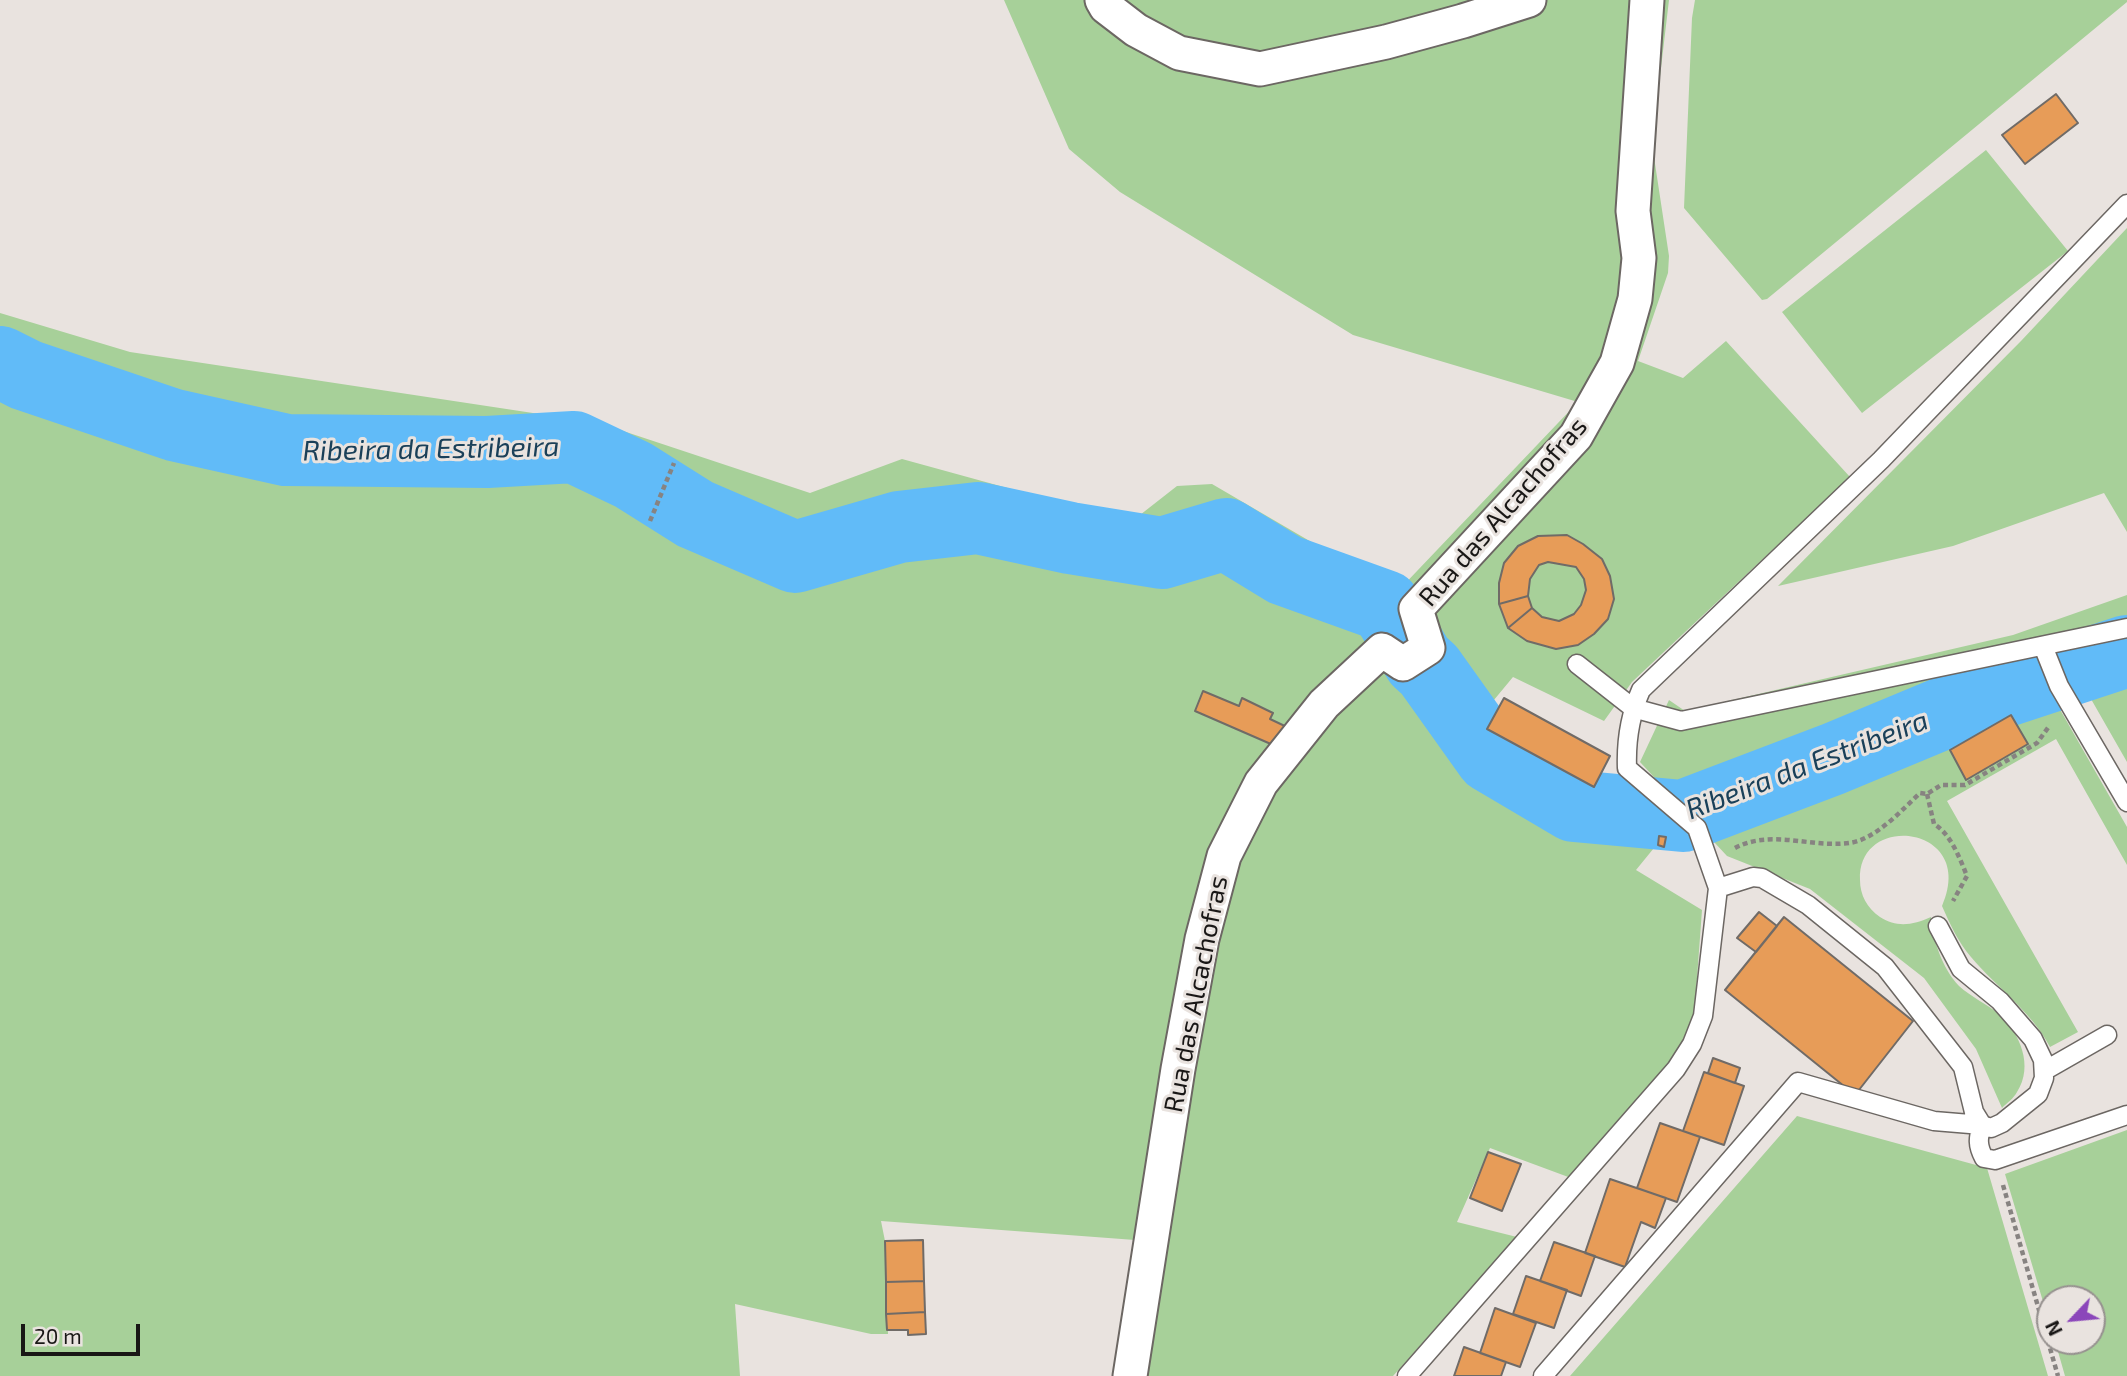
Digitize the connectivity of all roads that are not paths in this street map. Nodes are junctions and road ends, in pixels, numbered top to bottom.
1 (1102, 0) edge
2 (1530, 0) edge
3 (1647, 0) edge
4 (2127, 204) edge
5 (2127, 628) edge
6 (2046, 652) junction
7 (1577, 664) dead end
8 (1633, 708) junction
9 (2127, 802) edge
10 (1718, 888) junction
11 (1938, 926) road end
12 (2108, 1035) dead end
13 (2044, 1072) junction
14 (2127, 1115) edge
15 (1982, 1125) junction
16 (1130, 1376) edge
17 (1407, 1376) edge
18 (1543, 1376) edge

1 - 2 street
3 - 16 street, Rua das Alcachofras
4 - 8 lane
5 - 6 lane
6 - 8 lane
6 - 9 lane
7 - 8 lane
8 - 10 lane
10 - 15 lane
10 - 17 lane
11 - 13 lane
12 - 13 lane
13 - 15 lane
14 - 15 lane
15 - 18 lane

